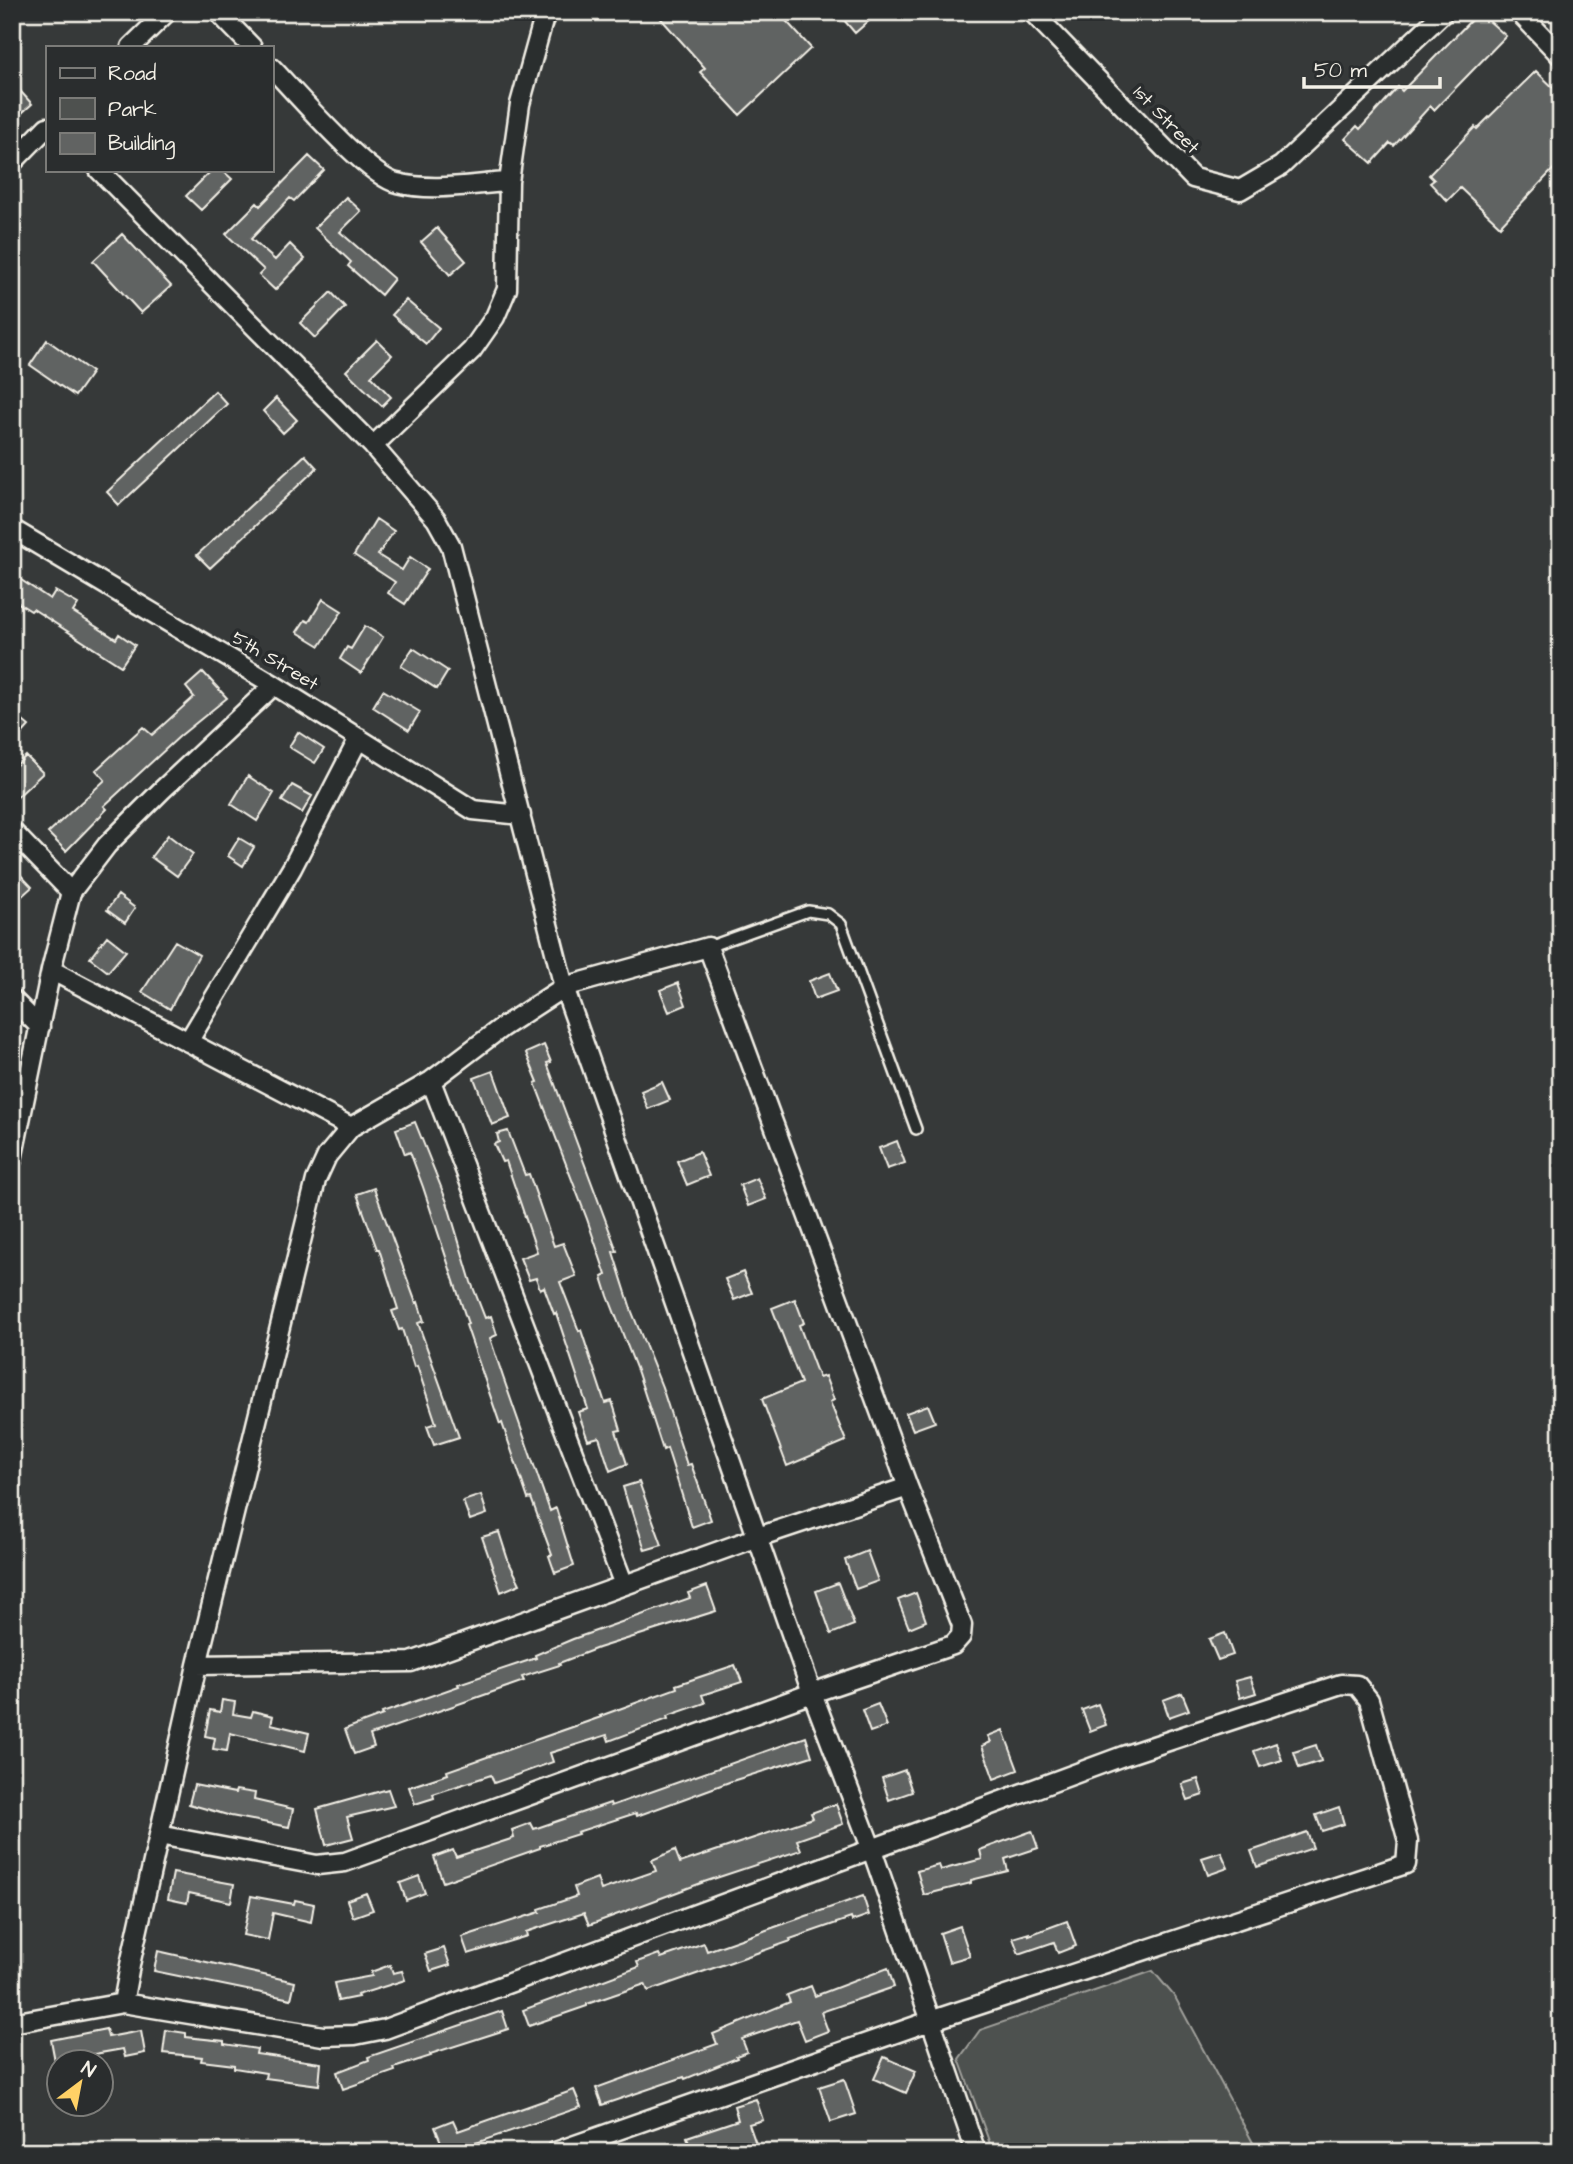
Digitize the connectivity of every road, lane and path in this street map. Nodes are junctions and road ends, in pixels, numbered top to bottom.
1 (167, 12) edge
2 (218, 12) edge
3 (548, 12) edge
4 (1032, 12) edge
5 (1444, 12) edge
6 (1520, 12) edge
7 (132, 46) edge
8 (251, 46) edge
9 (1561, 56) edge
10 (273, 70) edge
11 (46, 128) edge
12 (12, 163) edge
13 (101, 172) edge
14 (509, 182) junction
15 (373, 446) junction
16 (12, 529) edge
17 (274, 685) junction
18 (359, 738) junction
19 (521, 815) junction
20 (12, 831) edge
21 (71, 892) junction
22 (708, 947) junction
23 (51, 970) junction
24 (564, 987) junction
25 (12, 999) edge
26 (40, 1027) junction
27 (188, 1042) junction
28 (431, 1081) junction
29 (351, 1127) junction
30 (916, 1129) dead end
31 (12, 1160) edge
32 (908, 1487) junction
33 (758, 1537) junction
34 (624, 1585) junction
35 (197, 1665) junction
36 (812, 1693) junction
37 (159, 1835) junction
38 (872, 1850) junction
39 (123, 2003) junction
40 (930, 2021) junction
41 (12, 2023) edge
42 (555, 2152) edge
43 (976, 2152) edge

1 - 7 street
2 - 8 street
3 - 14 street
4 - 5 street, 1st Street
6 - 9 street
10 - 14 street
11 - 12 street
13 - 15 street
14 - 15 street
15 - 19 street
16 - 17 street, 5th Street
17 - 18 street, 5th Street
17 - 21 street
18 - 19 street, 5th Street
18 - 27 street
19 - 24 street
20 - 21 street
21 - 23 street
22 - 24 street
22 - 30 lane
22 - 32 street
23 - 26 street
23 - 27 street
24 - 28 street
24 - 33 street
25 - 26 street
26 - 31 street
27 - 29 street
28 - 29 street
28 - 34 street
29 - 35 street
32 - 33 street
32 - 36 street
33 - 34 street
33 - 36 street
34 - 35 street
35 - 37 street
36 - 37 street
36 - 38 street
37 - 39 street
38 - 39 street
38 - 40 street
38 - 40 street
39 - 41 street
40 - 42 street
40 - 43 street

